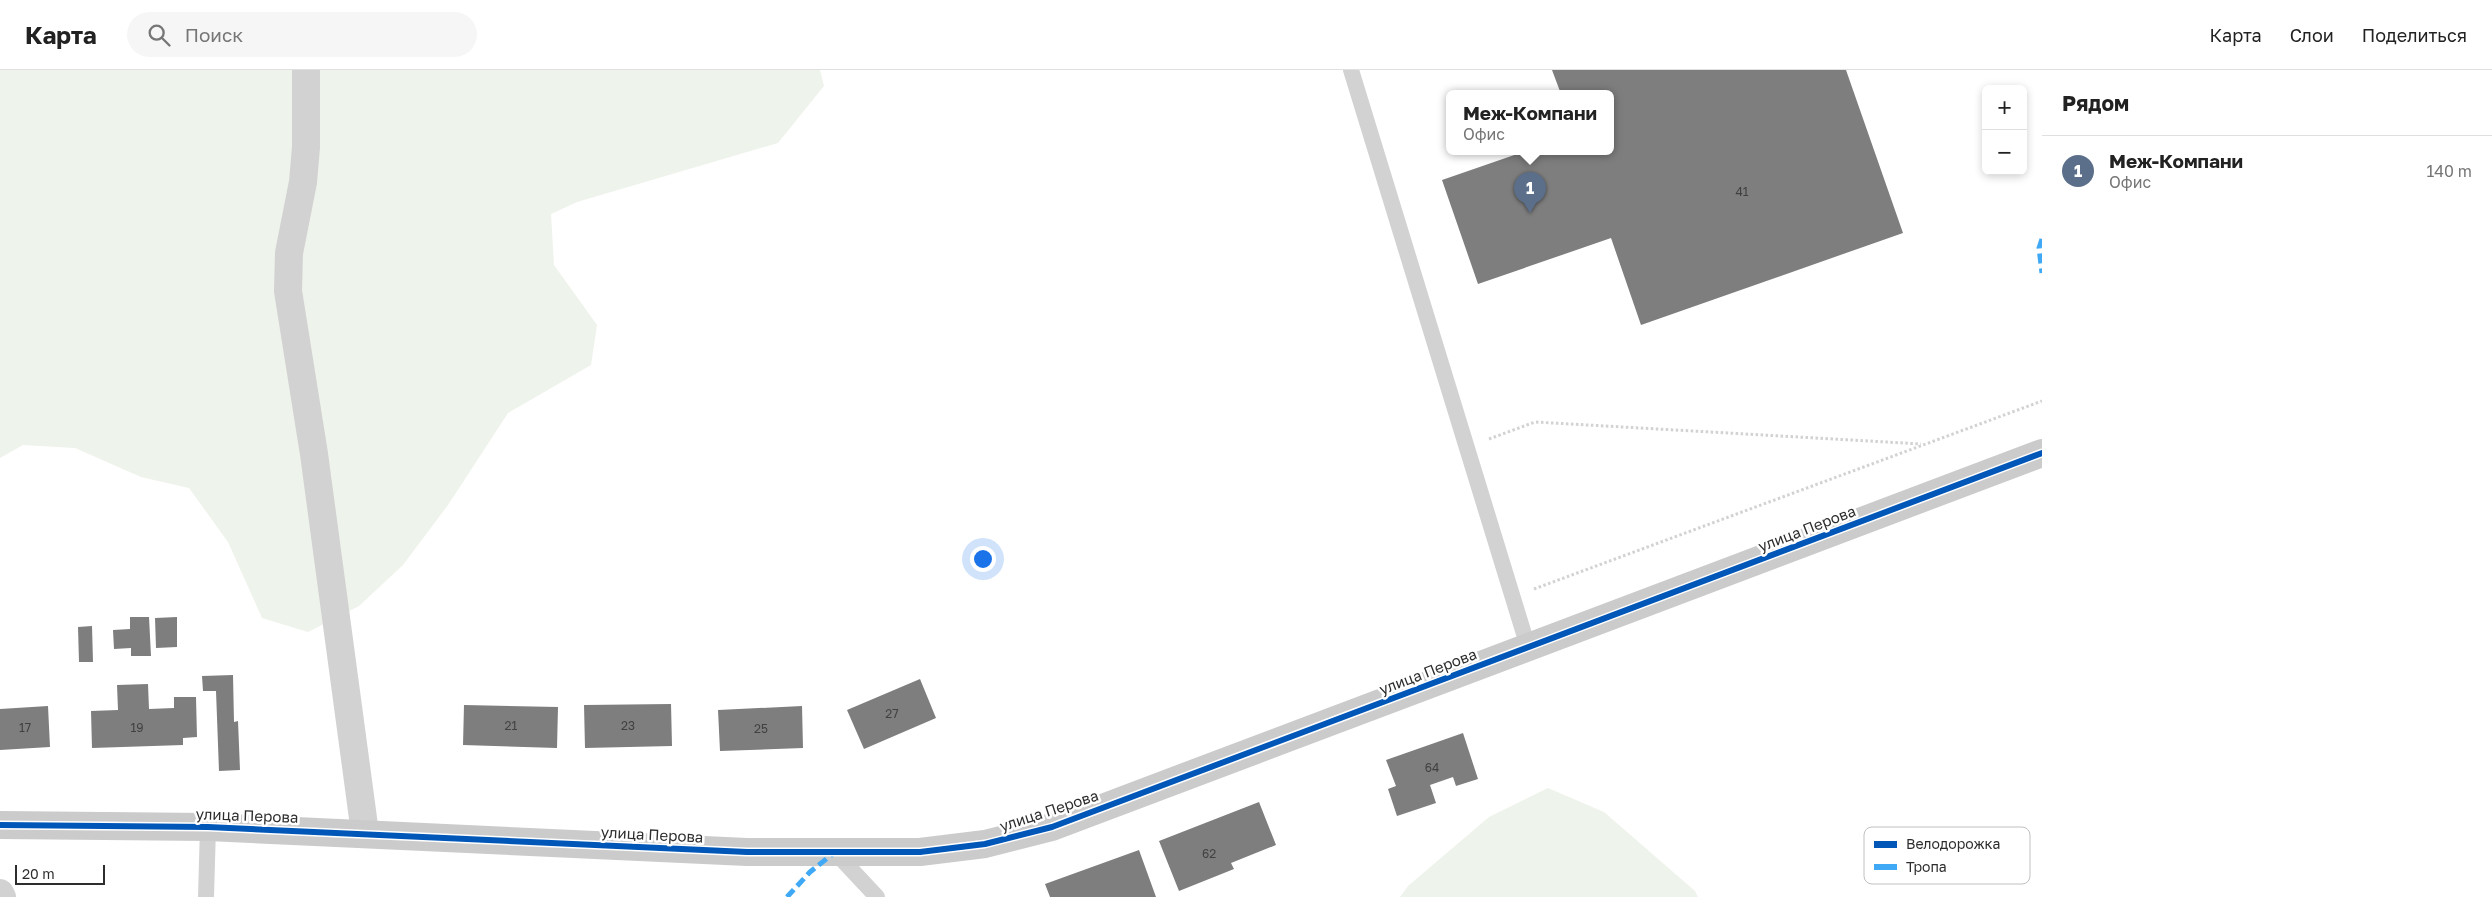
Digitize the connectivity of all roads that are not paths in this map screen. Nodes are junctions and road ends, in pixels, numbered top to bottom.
1 (306, 70) edge
2 (1351, 70) edge
3 (2042, 453) edge
4 (1528, 647) junction
5 (0, 825) edge
6 (208, 827) junction
7 (365, 833) junction
8 (835, 852) junction
9 (0, 893) edge
10 (2, 897) edge
11 (206, 897) edge
12 (877, 897) edge

1 - 7 street
2 - 4 lane
3 - 4 street, улица Перова
4 - 8 street, улица Перова
5 - 6 street, улица Перова
6 - 7 street, улица Перова
6 - 11 lane
7 - 8 street, улица Перова
8 - 12 lane
9 - 10 street

